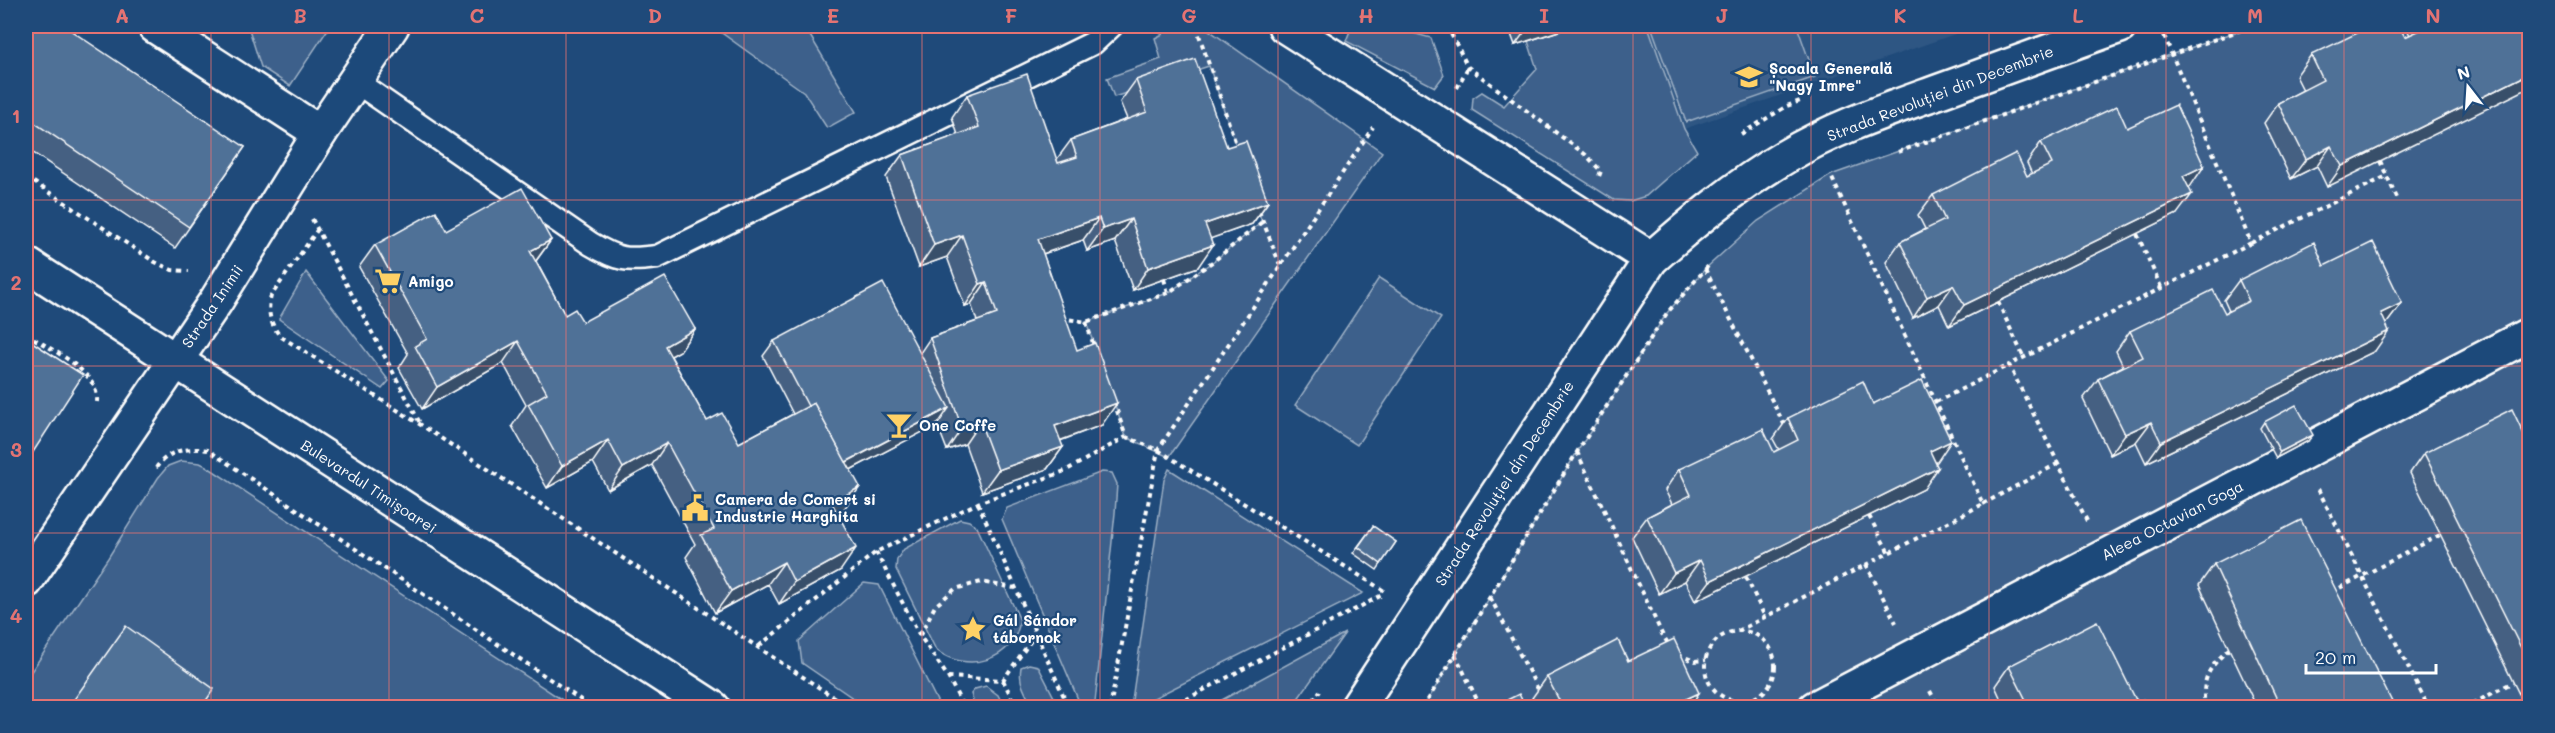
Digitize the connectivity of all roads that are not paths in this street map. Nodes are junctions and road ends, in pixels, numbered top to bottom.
1 (155, 26) edge
2 (392, 26) edge
3 (1111, 26) edge
4 (1284, 26) edge
5 (2120, 26) edge
6 (355, 81) junction
7 (320, 133) junction
8 (1651, 259) junction
9 (26, 264) edge
10 (2529, 334) edge
11 (176, 360) junction
12 (26, 581) edge
13 (713, 708) edge
14 (1357, 708) edge
15 (1815, 708) edge

1 - 7 street
2 - 6 street, Strada Inimii
3 - 6 lane
4 - 8 street
5 - 8 street, Strada Revoluției din Decembrie
6 - 7 street, Strada Inimii
7 - 11 street, Strada Inimii
8 - 14 street, Strada Revoluției din Decembrie
9 - 11 street, Bulevardul Timișoarei
10 - 15 street, Aleea Octavian Goga
11 - 12 street, Strada Inimii
11 - 13 street, Bulevardul Timișoarei

